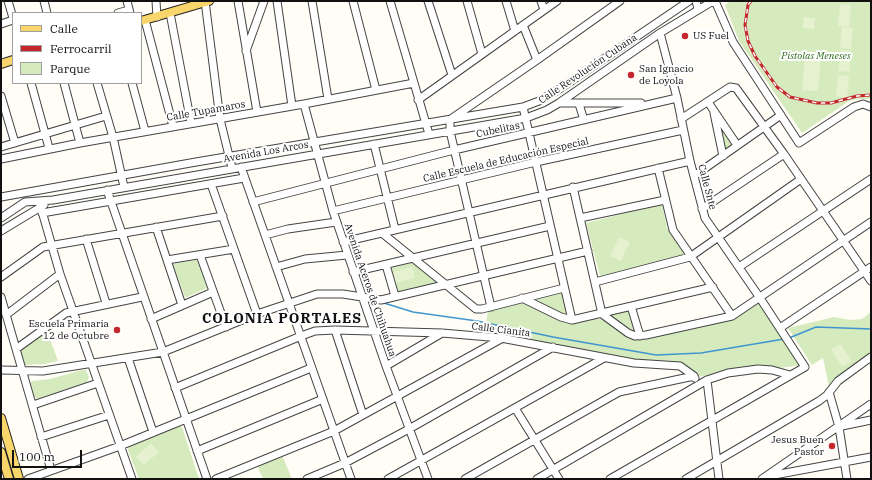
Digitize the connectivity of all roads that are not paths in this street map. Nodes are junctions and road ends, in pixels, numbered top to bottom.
1 (8, 1) edge
2 (45, 1) edge
3 (127, 1) edge
4 (156, 1) edge
5 (238, 1) edge
6 (264, 1) edge
7 (277, 1) edge
8 (312, 1) edge
9 (353, 1) edge
10 (390, 1) edge
11 (428, 1) edge
12 (467, 1) edge
13 (506, 1) edge
14 (541, 1) edge
15 (557, 1) edge
16 (620, 1) edge
17 (689, 1) edge
18 (696, 1) edge
19 (714, 1) edge
20 (204, 2) edge
21 (703, 5) edge
22 (544, 10) junction
23 (130, 11) edge
24 (47, 12) edge
25 (170, 12) junction
26 (12, 15) edge
27 (156, 17) junction
28 (12, 19) edge
29 (143, 21) edge
30 (1, 24) edge
31 (523, 25) junction
32 (514, 31) junction
33 (660, 32) junction
34 (246, 51) junction
35 (482, 54) junction
36 (12, 60) edge
37 (538, 60) junction
38 (1, 64) edge
39 (452, 75) junction
40 (414, 83) junction
41 (31, 84) edge
42 (64, 84) edge
43 (97, 84) edge
44 (132, 84) edge
45 (376, 90) junction
46 (1, 96) edge
47 (677, 98) junction
48 (328, 99) junction
49 (418, 100) junction
50 (708, 102) junction
51 (559, 103) junction
52 (653, 103) junction
53 (304, 104) junction
54 (579, 104) junction
55 (596, 104) junction
56 (292, 106) junction
57 (523, 107) junction
58 (871, 107) edge
59 (713, 109) junction
60 (257, 112) junction
61 (781, 115) junction
62 (106, 116) junction
63 (600, 116) junction
64 (451, 118) junction
65 (526, 118) junction
66 (220, 119) junction
67 (682, 119) junction
68 (584, 120) junction
69 (191, 123) junction
70 (425, 123) junction
71 (76, 125) junction
72 (173, 126) junction
73 (765, 127) junction
74 (683, 130) junction
75 (145, 131) junction
76 (450, 131) junction
77 (530, 133) junction
78 (46, 134) junction
79 (429, 134) junction
80 (113, 137) junction
81 (313, 142) junction
82 (15, 143) junction
83 (80, 143) junction
84 (374, 144) junction
85 (737, 145) junction
86 (1, 147) edge
87 (49, 148) junction
88 (454, 150) junction
89 (316, 154) junction
90 (784, 154) junction
91 (229, 156) junction
92 (723, 156) junction
93 (1, 159) edge
94 (690, 161) junction
95 (536, 162) junction
96 (241, 167) junction
97 (232, 168) junction
98 (658, 168) junction
99 (381, 169) junction
100 (122, 176) junction
101 (694, 176) junction
102 (244, 178) junction
103 (801, 179) junction
104 (871, 179) edge
105 (462, 181) junction
106 (324, 183) junction
107 (211, 184) junction
108 (124, 187) junction
109 (572, 188) junction
110 (107, 190) junction
111 (543, 194) junction
112 (1, 197) edge
113 (388, 198) junction
114 (665, 200) junction
115 (110, 201) junction
116 (253, 202) junction
117 (40, 207) junction
118 (702, 209) junction
119 (333, 211) junction
120 (823, 211) junction
121 (469, 212) junction
122 (222, 216) junction
123 (1, 218) edge
124 (580, 218) junction
125 (336, 222) junction
126 (871, 222) edge
127 (550, 226) junction
128 (156, 227) junction
129 (395, 229) junction
130 (1, 231) edge
131 (121, 233) junction
132 (382, 233) junction
133 (265, 235) junction
134 (718, 237) junction
135 (86, 240) junction
136 (844, 240) junction
137 (343, 242) junction
138 (476, 243) junction
139 (50, 246) junction
140 (234, 249) junction
141 (588, 251) junction
142 (200, 255) junction
143 (347, 255) junction
144 (557, 257) junction
145 (690, 257) junction
146 (413, 259) junction
147 (167, 260) junction
148 (386, 265) junction
149 (276, 267) junction
150 (739, 267) junction
151 (871, 267) edge
152 (353, 272) junction
153 (864, 272) junction
154 (60, 274) junction
155 (483, 275) junction
156 (1, 277) edge
157 (595, 282) junction
158 (871, 282) edge
159 (447, 285) junction
160 (712, 287) junction
161 (564, 288) junction
162 (213, 292) junction
163 (395, 296) junction
164 (1, 297) edge
165 (142, 297) junction
166 (363, 297) junction
167 (522, 298) junction
168 (760, 298) junction
169 (106, 303) junction
170 (289, 303) junction
171 (182, 305) junction
172 (631, 306) junction
173 (491, 307) junction
174 (73, 310) junction
175 (257, 314) junction
176 (602, 314) junction
177 (6, 315) junction
178 (732, 316) junction
179 (151, 320) junction
180 (572, 320) junction
181 (226, 327) junction
182 (780, 328) junction
183 (335, 330) junction
184 (374, 332) junction
185 (442, 333) junction
186 (301, 336) junction
187 (640, 336) junction
188 (501, 338) junction
189 (553, 347) junction
190 (16, 349) junction
191 (163, 352) junction
192 (871, 357) edge
193 (128, 358) junction
194 (604, 358) junction
195 (91, 362) junction
196 (386, 366) junction
197 (312, 368) junction
198 (1, 370) edge
199 (22, 371) junction
200 (790, 375) junction
201 (694, 376) junction
202 (707, 380) junction
203 (98, 383) junction
204 (699, 384) junction
205 (175, 388) junction
206 (830, 392) junction
207 (398, 396) junction
208 (323, 399) junction
209 (871, 404) edge
210 (32, 405) junction
211 (515, 408) junction
212 (109, 415) junction
213 (363, 415) junction
214 (1, 418) edge
215 (186, 420) junction
216 (871, 420) edge
217 (712, 421) junction
218 (839, 427) junction
219 (409, 429) junction
220 (334, 430) junction
221 (153, 432) junction
222 (41, 438) junction
223 (535, 439) junction
224 (120, 446) junction
225 (197, 451) junction
226 (1, 452) edge
227 (871, 457) edge
228 (422, 461) junction
229 (717, 461) junction
230 (844, 462) junction
231 (345, 463) junction
232 (51, 470) junction
233 (553, 470) junction
234 (129, 478) edge
235 (764, 478) edge
236 (9, 479) edge
237 (19, 479) edge
238 (28, 479) edge
239 (206, 479) edge
240 (216, 479) edge
241 (307, 479) edge
242 (351, 479) edge
243 (388, 479) edge
244 (428, 479) edge
245 (464, 479) edge
246 (537, 479) edge
247 (559, 479) edge
248 (610, 479) edge
249 (686, 479) edge
250 (719, 479) edge
251 (847, 479) edge

1 - 26 street
2 - 24 street
3 - 23 street
4 - 27 street
5 - 34 street
6 - 34 street
7 - 56 street
8 - 48 street
9 - 45 street
10 - 40 street
11 - 39 street
12 - 35 street
13 - 32 street
14 - 22 street
15 - 22 street
16 - 37 street
17 - 57 street
18 - 21 street
19 - 21 street, Calle Revolución Cubana
19 - 61 street
20 - 25 main road
20 - 66 street
21 - 33 street, Calle Revolución Cubana
22 - 31 street
25 - 27 main road
25 - 69 street
27 - 29 main road
28 - 30 street
29 - 72 street
31 - 32 street
31 - 37 street
32 - 35 street
33 - 47 street, Calle Snte
33 - 51 street, Calle Revolución Cubana
34 - 60 street
35 - 39 street
36 - 38 main road
37 - 64 street
39 - 49 street
40 - 45 street, Calle Tupamaros
40 - 49 street
41 - 78 street
42 - 71 street
43 - 62 street
44 - 75 street
45 - 48 street, Calle Tupamaros
46 - 82 street
47 - 52 street, Cubelitas
47 - 67 street, Calle Snte
48 - 53 street, Calle Tupamaros
49 - 70 street
50 - 59 street
50 - 67 street
50 - 73 street
51 - 54 street
51 - 65 street, Calle Revolución Cubana
52 - 55 street
52 - 63 street, Cubelitas
53 - 56 street, Calle Tupamaros
53 - 81 street, Avenida Aceros de Chihuahua
54 - 55 street
54 - 68 street
55 - 63 street
56 - 60 street, Calle Tupamaros
57 - 64 street
57 - 65 street
58 - 61 street
59 - 85 street
59 - 92 street
60 - 66 street, Calle Tupamaros
61 - 73 street
62 - 71 street
62 - 80 street
63 - 68 street, Cubelitas
64 - 70 street
64 - 76 street
65 - 76 street, Calle Revolución Cubana
65 - 77 street
66 - 69 street, Calle Tupamaros
66 - 91 street
67 - 74 street, Calle Snte
68 - 77 street, Cubelitas
69 - 72 street, Calle Tupamaros
70 - 79 street
70 - 81 street
71 - 78 street
71 - 83 street
72 - 75 street, Calle Tupamaros
73 - 85 street
73 - 90 street
74 - 94 street, Calle Snte
74 - 95 street, Calle Escuela de Educación Especial
75 - 80 street, Calle Tupamaros
76 - 79 street, Calle Revolución Cubana
76 - 88 street
77 - 88 street, Cubelitas
77 - 95 street
78 - 82 street
78 - 87 street
79 - 84 street, Avenida Los Arcos
80 - 83 street, Calle Tupamaros
80 - 100 street
81 - 89 street, Avenida Aceros de Chihuahua
81 - 91 street
82 - 86 street
83 - 87 street, Calle Tupamaros
84 - 89 street, Avenida Los Arcos
84 - 99 street
85 - 92 street
87 - 93 street, Calle Tupamaros
88 - 99 street, Cubelitas
88 - 105 street
89 - 96 street, Avenida Los Arcos
89 - 106 street, Avenida Aceros de Chihuahua
90 - 103 street
90 - 118 street
91 - 97 street
91 - 100 street
92 - 101 street
94 - 98 street
94 - 101 street, Calle Snte
95 - 105 street, Calle Escuela de Educación Especial
95 - 111 street
96 - 97 street, Avenida Los Arcos
96 - 102 street
97 - 108 street, Avenida Los Arcos
98 - 109 street
98 - 114 street
99 - 106 street, Cubelitas
99 - 113 street
100 - 108 street
100 - 112 street
101 - 118 street, Calle Snte
102 - 107 street, Avenida Los Arcos
102 - 116 street
103 - 120 street
103 - 134 street
104 - 120 street
105 - 113 street, Calle Escuela de Educación Especial
105 - 121 street
106 - 116 street, Cubelitas
106 - 119 street, Avenida Aceros de Chihuahua
107 - 115 street, Avenida Los Arcos
107 - 122 street
108 - 110 street, Avenida Los Arcos
109 - 111 street
109 - 124 street
110 - 115 street
110 - 117 street, Avenida Los Arcos
111 - 121 street
111 - 127 street
113 - 119 street, Calle Escuela de Educación Especial
113 - 129 street
114 - 124 street
114 - 145 street
115 - 117 street, Avenida Los Arcos
115 - 131 street
116 - 133 street
117 - 123 street, Avenida Los Arcos
117 - 130 street, Avenida Los Arcos
117 - 139 street
118 - 134 street, Calle Snte
119 - 125 street, Avenida Aceros de Chihuahua
120 - 136 street
120 - 150 street
121 - 129 street
121 - 138 street
122 - 128 street
122 - 140 street
124 - 141 street
125 - 133 street
125 - 137 street, Avenida Aceros de Chihuahua
126 - 136 street
127 - 138 street
127 - 144 street
128 - 131 street
128 - 147 street
129 - 132 street
131 - 135 street
131 - 165 street
132 - 137 street
132 - 146 street
133 - 149 street
134 - 145 street
134 - 150 street, Calle Snte
135 - 139 street
135 - 169 street
136 - 153 street
136 - 168 street
137 - 143 street, Avenida Aceros de Chihuahua
138 - 146 street
138 - 155 street
139 - 154 street
139 - 156 street
140 - 142 street
140 - 175 street
141 - 144 street
141 - 157 street
142 - 147 street
142 - 162 street
143 - 149 street
143 - 152 street, Avenida Aceros de Chihuahua
144 - 155 street
144 - 161 street
145 - 157 street
145 - 160 street
146 - 148 street
146 - 159 street
147 - 171 street
148 - 152 street
148 - 163 street
149 - 170 street
150 - 168 street, Calle Snte
151 - 153 street
152 - 166 street, Avenida Aceros de Chihuahua
153 - 158 street
153 - 182 street
154 - 174 street
154 - 177 street
155 - 159 street
155 - 173 street
157 - 176 street
159 - 163 street
159 - 173 street
160 - 172 street
160 - 178 street
161 - 167 street
161 - 180 street
162 - 171 street
162 - 181 street
163 - 166 street
164 - 177 street
165 - 169 street
165 - 179 street
166 - 170 street
166 - 184 street, Avenida Aceros de Chihuahua
167 - 173 street
167 - 180 street
168 - 178 street
168 - 182 street, Calle Snte
169 - 174 street
170 - 175 street
170 - 186 street
171 - 179 street
172 - 176 street
172 - 187 street
174 - 190 street
174 - 195 street
175 - 181 street
176 - 180 street
176 - 187 street
177 - 190 street
178 - 187 street
179 - 191 street
181 - 191 street
182 - 200 street, Calle Snte
183 - 184 street, Calle Cianita
183 - 186 street, Calle Cianita
183 - 213 street
184 - 185 street, Calle Cianita
184 - 196 street, Avenida Aceros de Chihuahua
185 - 188 street, Calle Cianita
185 - 196 street
186 - 197 street
186 - 205 street, Calle Cianita
188 - 189 street, Calle Cianita
188 - 207 street
189 - 194 street, Calle Cianita
189 - 219 street
190 - 199 street
191 - 193 street
191 - 205 street
192 - 206 street
193 - 195 street
193 - 221 street
194 - 201 street, Calle Cianita
194 - 211 street
195 - 199 street
195 - 203 street
196 - 207 street, Avenida Aceros de Chihuahua
197 - 208 street
197 - 215 street
198 - 199 street
199 - 210 street
200 - 202 street
200 - 217 street
201 - 204 street
201 - 223 street
202 - 204 street
202 - 217 street
203 - 210 street
203 - 212 street
204 - 233 street
205 - 215 street
206 - 218 street
206 - 229 street
207 - 213 street
207 - 219 street, Avenida Aceros de Chihuahua
208 - 220 street
208 - 225 street
209 - 218 street
210 - 222 street
211 - 223 street
211 - 228 street
212 - 222 street
212 - 224 street
213 - 220 street
214 - 237 main road
215 - 221 street
215 - 225 street
216 - 218 street
217 - 229 street
217 - 248 street
218 - 230 street
218 - 235 street
219 - 228 street, Avenida Aceros de Chihuahua
219 - 231 street
220 - 231 street
220 - 240 street
221 - 224 street
222 - 232 street
223 - 233 street
223 - 245 street
224 - 232 street
224 - 234 street
225 - 239 street
226 - 236 main road
227 - 230 street
228 - 243 street
228 - 244 street, Avenida Aceros de Chihuahua
229 - 249 street
229 - 250 street
230 - 235 street
230 - 251 street
231 - 241 street
231 - 242 street
232 - 238 street
233 - 246 street
233 - 247 street

